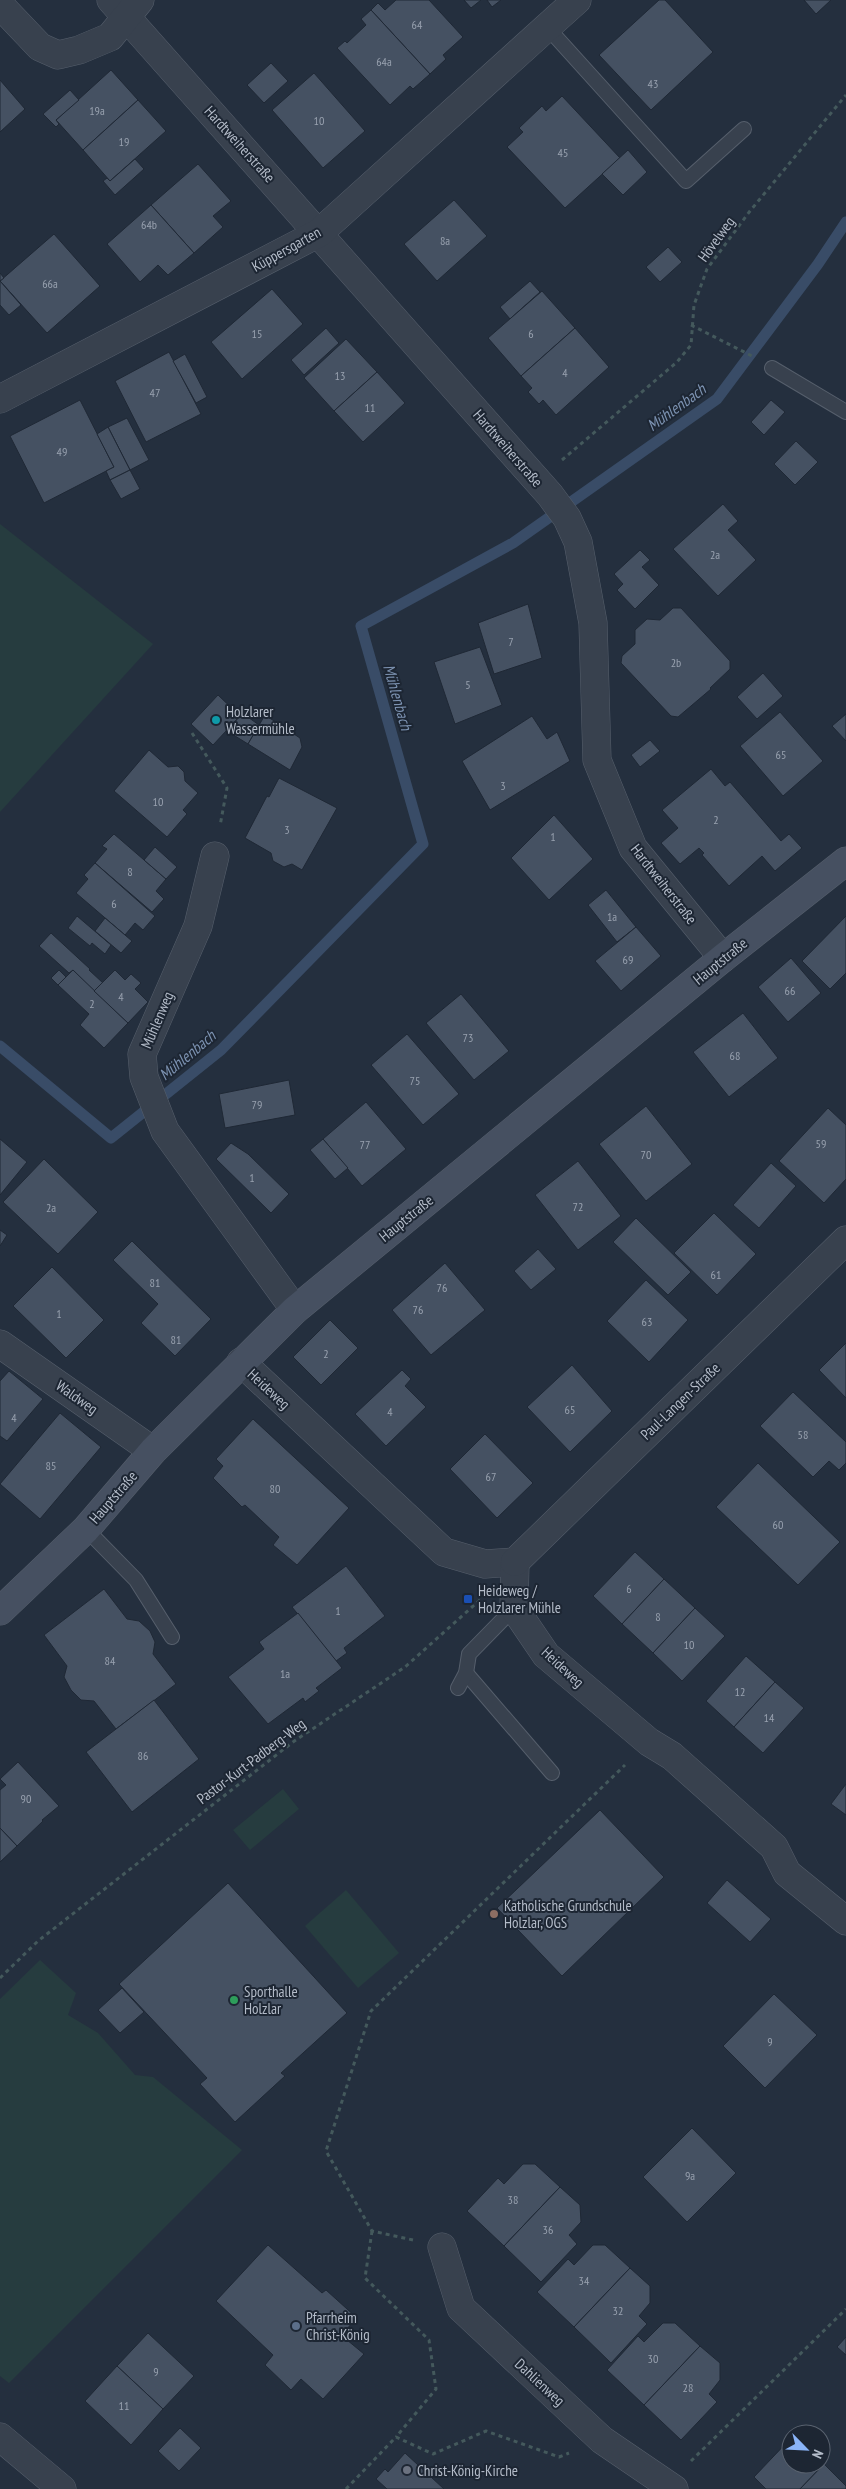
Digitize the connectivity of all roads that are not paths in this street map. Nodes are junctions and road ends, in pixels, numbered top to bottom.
1 (576, 0) edge
2 (0, 5) edge
3 (126, 6) edge
4 (546, 27) junction
5 (744, 129) dead end
6 (319, 233) junction
7 (772, 368) dead end
8 (0, 398) edge
9 (846, 412) edge
10 (215, 856) road end
11 (846, 861) edge
12 (722, 958) junction
13 (846, 1240) edge
14 (295, 1310) junction
15 (0, 1344) edge
16 (241, 1362) junction
17 (153, 1451) junction
18 (86, 1529) junction
19 (515, 1562) junction
20 (514, 1608) junction
21 (0, 1611) edge
22 (172, 1637) dead end
23 (466, 1673) junction
24 (458, 1688) dead end
25 (552, 1773) dead end
26 (846, 1922) edge
27 (442, 2247) road end
28 (0, 2437) edge
29 (671, 2487) edge
30 (62, 2489) edge

1 - 4 street, Küppersgarten
2 - 3 street, Hardtweiherstraße
3 - 6 street, Hardtweiherstraße
4 - 5 lane
4 - 6 street, Küppersgarten
6 - 8 street, Küppersgarten
6 - 12 street, Hardtweiherstraße
7 - 9 lane
10 - 14 street, Mühlenweg
11 - 12 main road, Hauptstraße
12 - 14 main road, Hauptstraße
13 - 19 street, Paul-Langen-Straße
14 - 16 main road, Hauptstraße
15 - 17 street, Waldweg
16 - 17 main road, Hauptstraße
16 - 19 street, Heideweg
17 - 18 main road, Hauptstraße
18 - 21 main road, Hauptstraße
18 - 22 lane
19 - 20 street
20 - 23 lane
20 - 26 street, Heideweg
23 - 24 lane
23 - 25 lane
27 - 29 street, Dahlienweg
28 - 30 street

